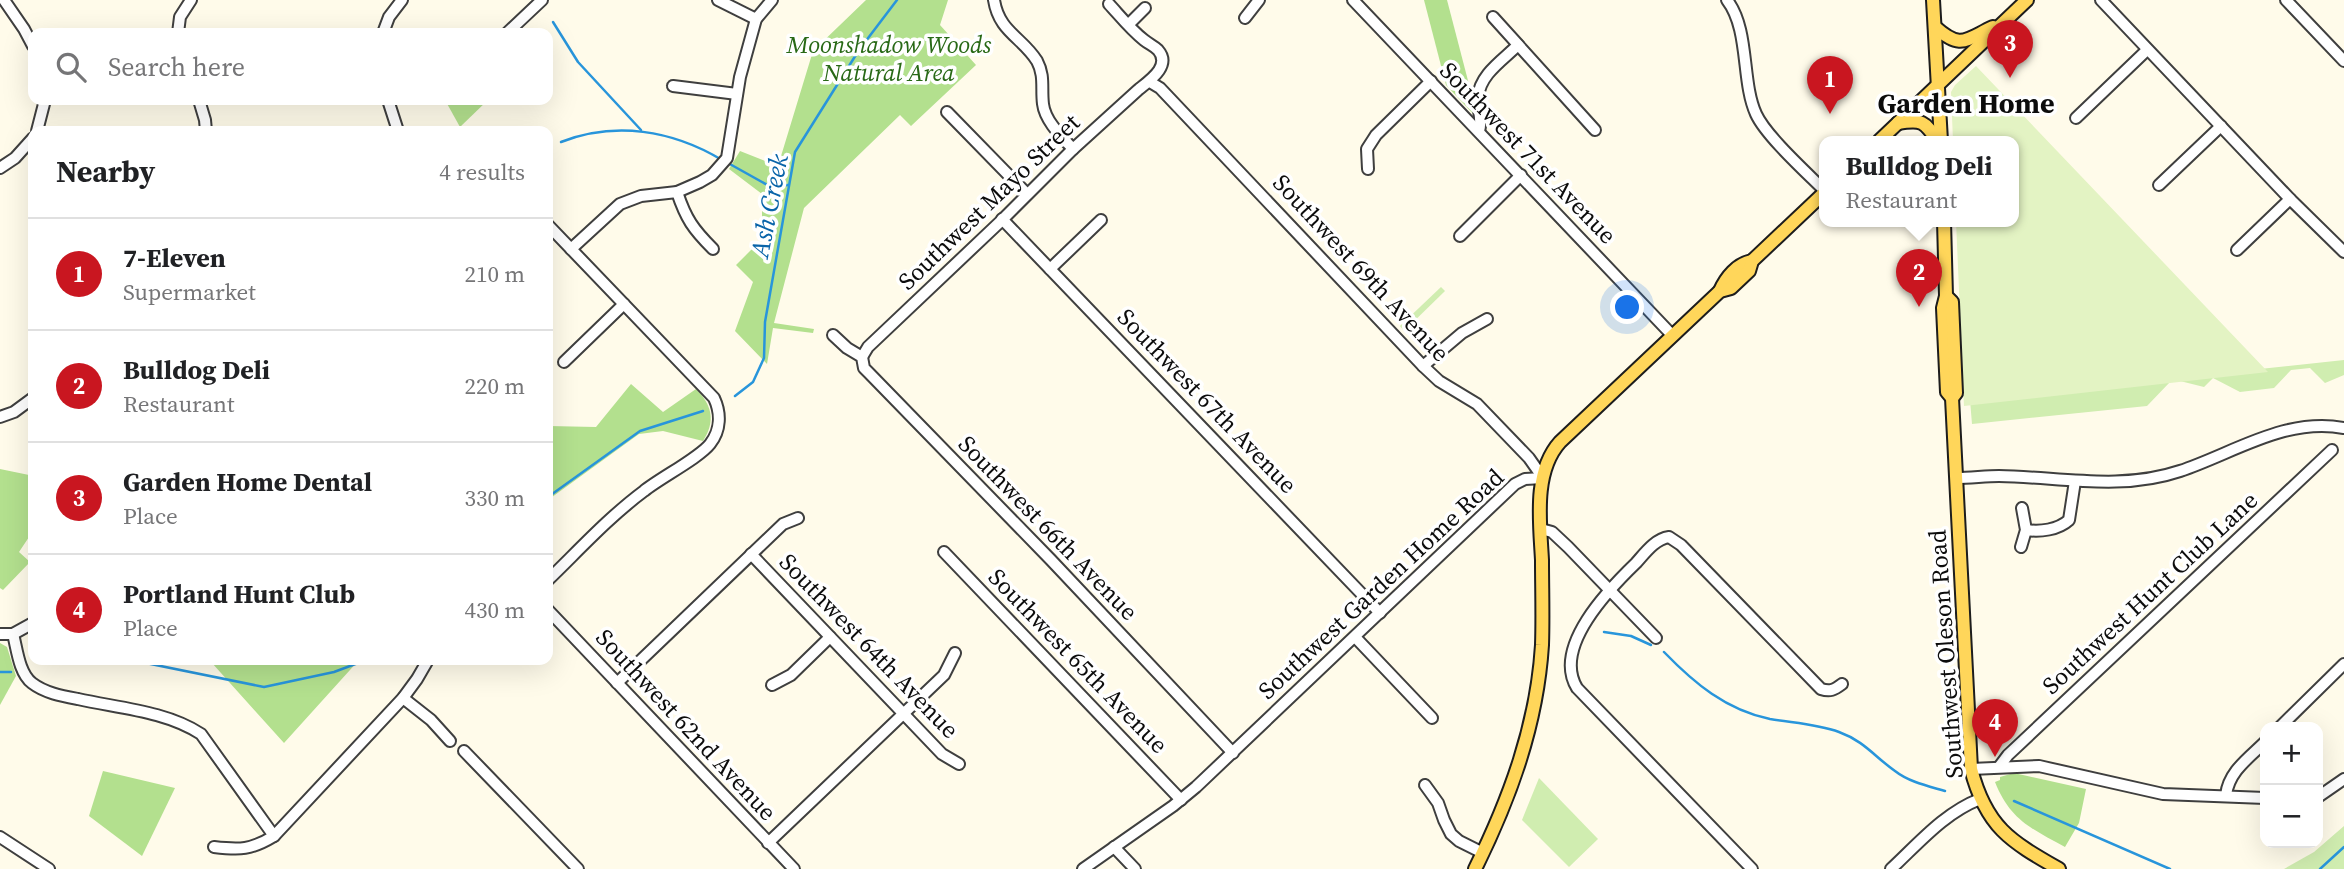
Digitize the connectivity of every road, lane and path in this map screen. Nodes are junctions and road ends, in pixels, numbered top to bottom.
1 (4, 0) edge
2 (191, 0) edge
3 (402, 0) edge
4 (542, 0) edge
5 (718, 0) edge
6 (772, 0) edge
7 (994, 0) edge
8 (1259, 0) edge
9 (1353, 0) edge
10 (1727, 0) edge
11 (1933, 0) edge
12 (2027, 0) edge
13 (2101, 0) edge
14 (2286, 0) edge
15 (1109, 4) dead end
16 (1145, 8) dead end
17 (1493, 17) dead end
18 (1245, 18) dead end
19 (755, 19) junction
20 (2003, 23) junction
21 (1129, 24) junction
22 (1935, 27) junction
23 (179, 28) edge
24 (385, 28) edge
25 (512, 28) edge
26 (28, 37) edge
27 (1518, 45) junction
28 (2147, 50) junction
29 (2344, 61) edge
30 (1432, 81) junction
31 (1150, 82) junction
32 (1938, 84) junction
33 (673, 86) dead end
34 (737, 94) junction
35 (44, 105) edge
36 (200, 105) edge
37 (390, 105) edge
38 (947, 112) dead end
39 (2076, 118) dead end
40 (1898, 123) junction
41 (38, 126) edge
42 (206, 126) edge
43 (396, 126) edge
44 (2221, 127) junction
45 (1595, 130) dead end
46 (1479, 131) junction
47 (1884, 136) edge
48 (1936, 136) edge
49 (1940, 136) edge
50 (28, 144) edge
51 (1073, 149) junction
52 (0, 168) edge
53 (1368, 169) dead end
54 (1521, 175) junction
55 (2159, 185) dead end
56 (1819, 186) edge
57 (677, 192) junction
58 (1027, 194) junction
59 (1819, 198) edge
60 (2290, 200) junction
61 (1002, 219) junction
62 (1101, 220) dead end
63 (1944, 227) edge
64 (553, 230) edge
65 (1460, 236) dead end
66 (571, 249) junction
67 (713, 249) dead end
68 (2237, 250) dead end
69 (2344, 252) edge
70 (1050, 269) junction
71 (624, 304) junction
72 (1487, 319) dead end
73 (833, 335) dead end
74 (1672, 335) junction
75 (862, 357) junction
76 (564, 362) dead end
77 (1423, 366) junction
78 (28, 402) edge
79 (0, 417) edge
80 (2344, 428) edge
81 (2332, 450) dead end
82 (1543, 478) junction
83 (1956, 478) junction
84 (2075, 481) junction
85 (2022, 508) dead end
86 (798, 518) dead end
87 (1541, 529) junction
88 (2026, 530) junction
89 (2021, 547) dead end
90 (944, 552) dead end
91 (751, 554) junction
92 (553, 575) edge
93 (1609, 589) junction
94 (1380, 613) junction
95 (553, 615) edge
96 (28, 626) edge
97 (0, 634) edge
98 (13, 634) junction
99 (830, 637) junction
100 (1355, 637) junction
101 (1656, 638) dead end
102 (955, 653) dead end
103 (2344, 664) edge
104 (425, 665) edge
105 (617, 683) junction
106 (1842, 684) dead end
107 (772, 685) dead end
108 (403, 698) junction
109 (905, 714) junction
110 (1432, 718) dead end
111 (2285, 722) edge
112 (450, 741) dead end
113 (2260, 747) edge
114 (464, 751) dead end
115 (1233, 753) junction
116 (958, 764) dead end
117 (1999, 767) junction
118 (1971, 769) junction
119 (2344, 779) edge
120 (1425, 785) dead end
121 (2323, 794) edge
122 (2226, 795) junction
123 (2260, 798) edge
124 (1980, 799) junction
125 (1181, 800) junction
126 (274, 836) junction
127 (0, 837) edge
128 (768, 843) junction
129 (215, 847) dead end
130 (1114, 847) junction
131 (1483, 853) junction
132 (49, 869) edge
133 (578, 869) edge
134 (793, 869) edge
135 (1083, 869) edge
136 (1135, 869) edge
137 (1475, 869) edge
138 (1752, 869) edge
139 (1891, 869) edge
140 (2059, 869) edge

1 - 26 street
2 - 23 street
3 - 24 street
4 - 25 street
5 - 19 street
6 - 19 street
7 - 51 street
8 - 18 street
9 - 30 street, Southwest 71st Avenue
10 - 56 street
11 - 22 main road
12 - 20 main road
13 - 28 street
14 - 29 street
15 - 21 street
16 - 21 street
17 - 27 street
19 - 34 street
20 - 22 main road
20 - 32 main road
21 - 31 street
22 - 32 main road
27 - 45 street
27 - 46 street
28 - 39 street
28 - 44 street
30 - 46 street, Southwest 71st Avenue
30 - 53 street
31 - 51 street, Southwest Mayo Street
31 - 77 street, Southwest 69th Avenue
32 - 40 main road
32 - 49 main road
33 - 34 street
34 - 57 street
35 - 41 street
36 - 42 street
37 - 43 street
38 - 58 street
40 - 47 main road
40 - 48 main road
44 - 55 street
44 - 60 street
46 - 54 street, Southwest 71st Avenue
50 - 52 street
51 - 58 street, Southwest Mayo Street
54 - 65 street
54 - 74 street, Southwest 71st Avenue
57 - 66 street
57 - 67 street
58 - 61 street, Southwest Mayo Street
59 - 74 main road, Southwest Garden Home Road
60 - 68 street
60 - 69 street
61 - 70 street, Southwest 67th Avenue
61 - 75 street, Southwest Mayo Street
62 - 70 street
63 - 83 main road, Southwest Oleson Road
64 - 66 street
66 - 71 street
70 - 94 street, Southwest 67th Avenue
71 - 76 street
71 - 92 street
72 - 77 street
73 - 75 street, Southwest 66th Avenue
74 - 82 main road, Southwest Garden Home Road
75 - 115 street, Southwest 66th Avenue
77 - 82 street, Southwest 69th Avenue
78 - 79 street
80 - 84 street
81 - 117 street, Southwest Hunt Club Lane
82 - 87 main road
82 - 94 street, Southwest Garden Home Road
83 - 84 street
83 - 118 main road, Southwest Oleson Road
84 - 88 street
85 - 88 street
86 - 91 street
87 - 93 street
87 - 131 main road
88 - 89 street
90 - 125 street, Southwest 65th Avenue
91 - 99 street, Southwest 64th Avenue
91 - 105 street
93 - 101 street
93 - 106 street
93 - 138 street
94 - 100 street, Southwest Garden Home Road
95 - 105 street, Southwest 62nd Avenue
96 - 98 street
97 - 98 street
98 - 126 street
99 - 107 street
99 - 109 street, Southwest 64th Avenue
100 - 110 street
100 - 115 street, Southwest Garden Home Road
102 - 109 street
103 - 111 street
104 - 108 street
105 - 128 street, Southwest 62nd Avenue
108 - 112 street
108 - 126 street
109 - 116 street, Southwest 64th Avenue
109 - 128 street
113 - 122 street
114 - 133 street
115 - 125 street, Southwest Garden Home Road
117 - 118 street
117 - 122 street
118 - 124 main road, Southwest Oleson Road
119 - 121 street
120 - 131 street
122 - 123 street
124 - 139 street
124 - 140 main road, Southwest Oleson Road
125 - 130 street, Southwest Garden Home Road
126 - 129 street
127 - 132 street
128 - 134 street, Southwest 62nd Avenue
130 - 135 street, Southwest Garden Home Road
130 - 136 street
131 - 137 main road

